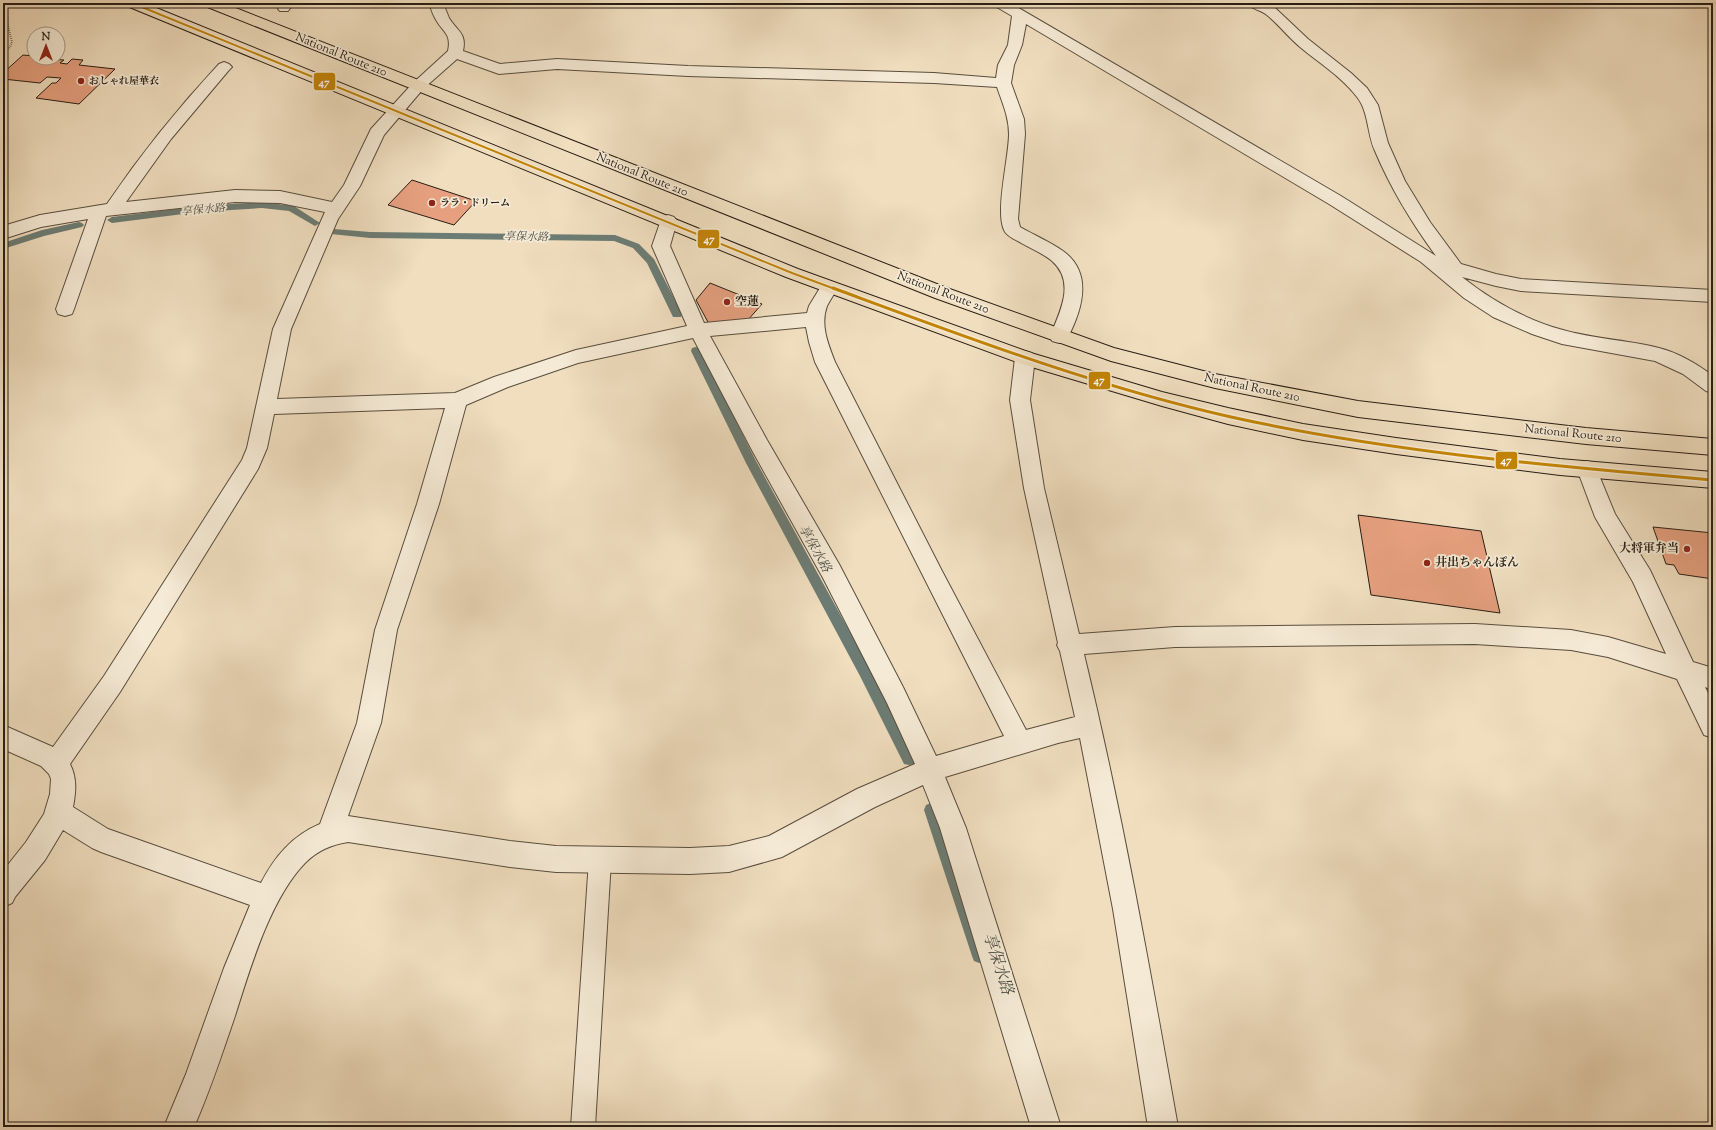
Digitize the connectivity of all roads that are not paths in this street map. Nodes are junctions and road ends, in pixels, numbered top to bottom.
1 (132, 3) edge
2 (210, 3) edge
3 (436, 3) edge
4 (1254, 3) edge
5 (1009, 7) edge
6 (455, 53) junction
7 (224, 66) dead end
8 (1003, 83) junction
9 (418, 86) junction
10 (396, 110) junction
11 (337, 209) junction
12 (106, 210) junction
13 (668, 221) junction
14 (3, 233) edge
15 (1453, 272) junction
16 (829, 287) junction
17 (1713, 296) edge
18 (65, 309) dead end
19 (816, 319) junction
20 (698, 330) junction
21 (1059, 336) junction
22 (1025, 358) junction
23 (1713, 386) edge
24 (457, 400) junction
25 (265, 407) junction
26 (1713, 447) edge
27 (1587, 469) junction
28 (1713, 480) edge
29 (1069, 645) junction
30 (1685, 672) junction
31 (1713, 679) edge
32 (1089, 725) junction
33 (1713, 727) edge
34 (3, 736) edge
35 (1020, 743) junction
36 (56, 763) junction
37 (930, 770) junction
38 (58, 812) junction
39 (330, 832) junction
40 (600, 860) junction
41 (3, 894) edge
42 (267, 898) junction
43 (179, 1127) edge
44 (583, 1127) edge
45 (1046, 1127) edge
46 (1164, 1127) edge

1 - 10 highway
2 - 9 highway, National Route 210
3 - 6 street
4 - 15 street
5 - 8 street
5 - 15 street
6 - 8 street
6 - 9 street
7 - 12 street
8 - 21 street
9 - 10 street
9 - 21 highway, National Route 210
10 - 11 street
10 - 13 highway
11 - 12 street
11 - 25 street
12 - 14 street
12 - 18 street
13 - 16 highway
13 - 20 street
15 - 17 street
15 - 23 street
16 - 19 street
16 - 22 highway
19 - 20 street
19 - 35 street
20 - 24 street
20 - 37 street
21 - 26 highway, National Route 210
22 - 27 highway
22 - 29 street
24 - 25 street
24 - 39 street
25 - 36 street
27 - 28 highway
27 - 30 street
29 - 30 street
29 - 32 street
30 - 31 street
30 - 33 street
32 - 35 street
32 - 46 street
34 - 36 street
35 - 37 street
36 - 38 street
37 - 40 street
37 - 45 street
38 - 41 street
38 - 42 street
39 - 40 street
39 - 42 street
40 - 44 lane
42 - 43 street

